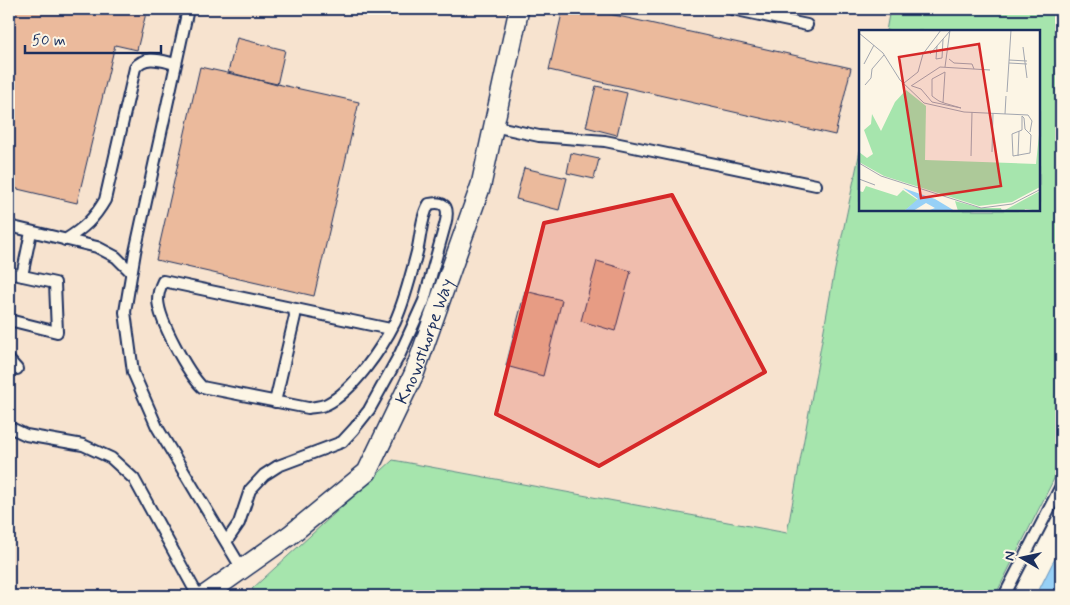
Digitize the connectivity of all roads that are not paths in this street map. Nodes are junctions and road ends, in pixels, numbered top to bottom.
1 (188, 9) edge
2 (519, 9) edge
3 (732, 9) edge
4 (807, 25) dead end
5 (176, 64) junction
6 (493, 126) junction
7 (816, 185) dead end
8 (9, 226) edge
9 (31, 232) junction
10 (65, 240) junction
11 (131, 272) junction
12 (9, 274) edge
13 (22, 276) junction
14 (294, 309) junction
15 (9, 320) edge
16 (390, 329) junction
17 (9, 360) edge
18 (17, 370) dead end
19 (275, 402) junction
20 (9, 427) edge
21 (1061, 486) edge
22 (226, 542) junction
23 (242, 569) junction
24 (198, 596) edge
25 (204, 596) edge
26 (1004, 596) edge

1 - 5 lane
2 - 6 street, Knowsthorpe Way
3 - 4 lane
5 - 10 lane
5 - 11 lane
6 - 7 lane
6 - 23 street, Knowsthorpe Way
8 - 9 lane
9 - 10 lane
9 - 13 lane
10 - 11 lane
11 - 22 lane
12 - 13 lane
13 - 15 lane
14 - 16 lane
14 - 19 lane
14 - 19 lane
16 - 19 lane
16 - 22 lane
17 - 18 lane
20 - 24 lane
21 - 26 lane
22 - 23 lane
23 - 25 street, Knowsthorpe Way

